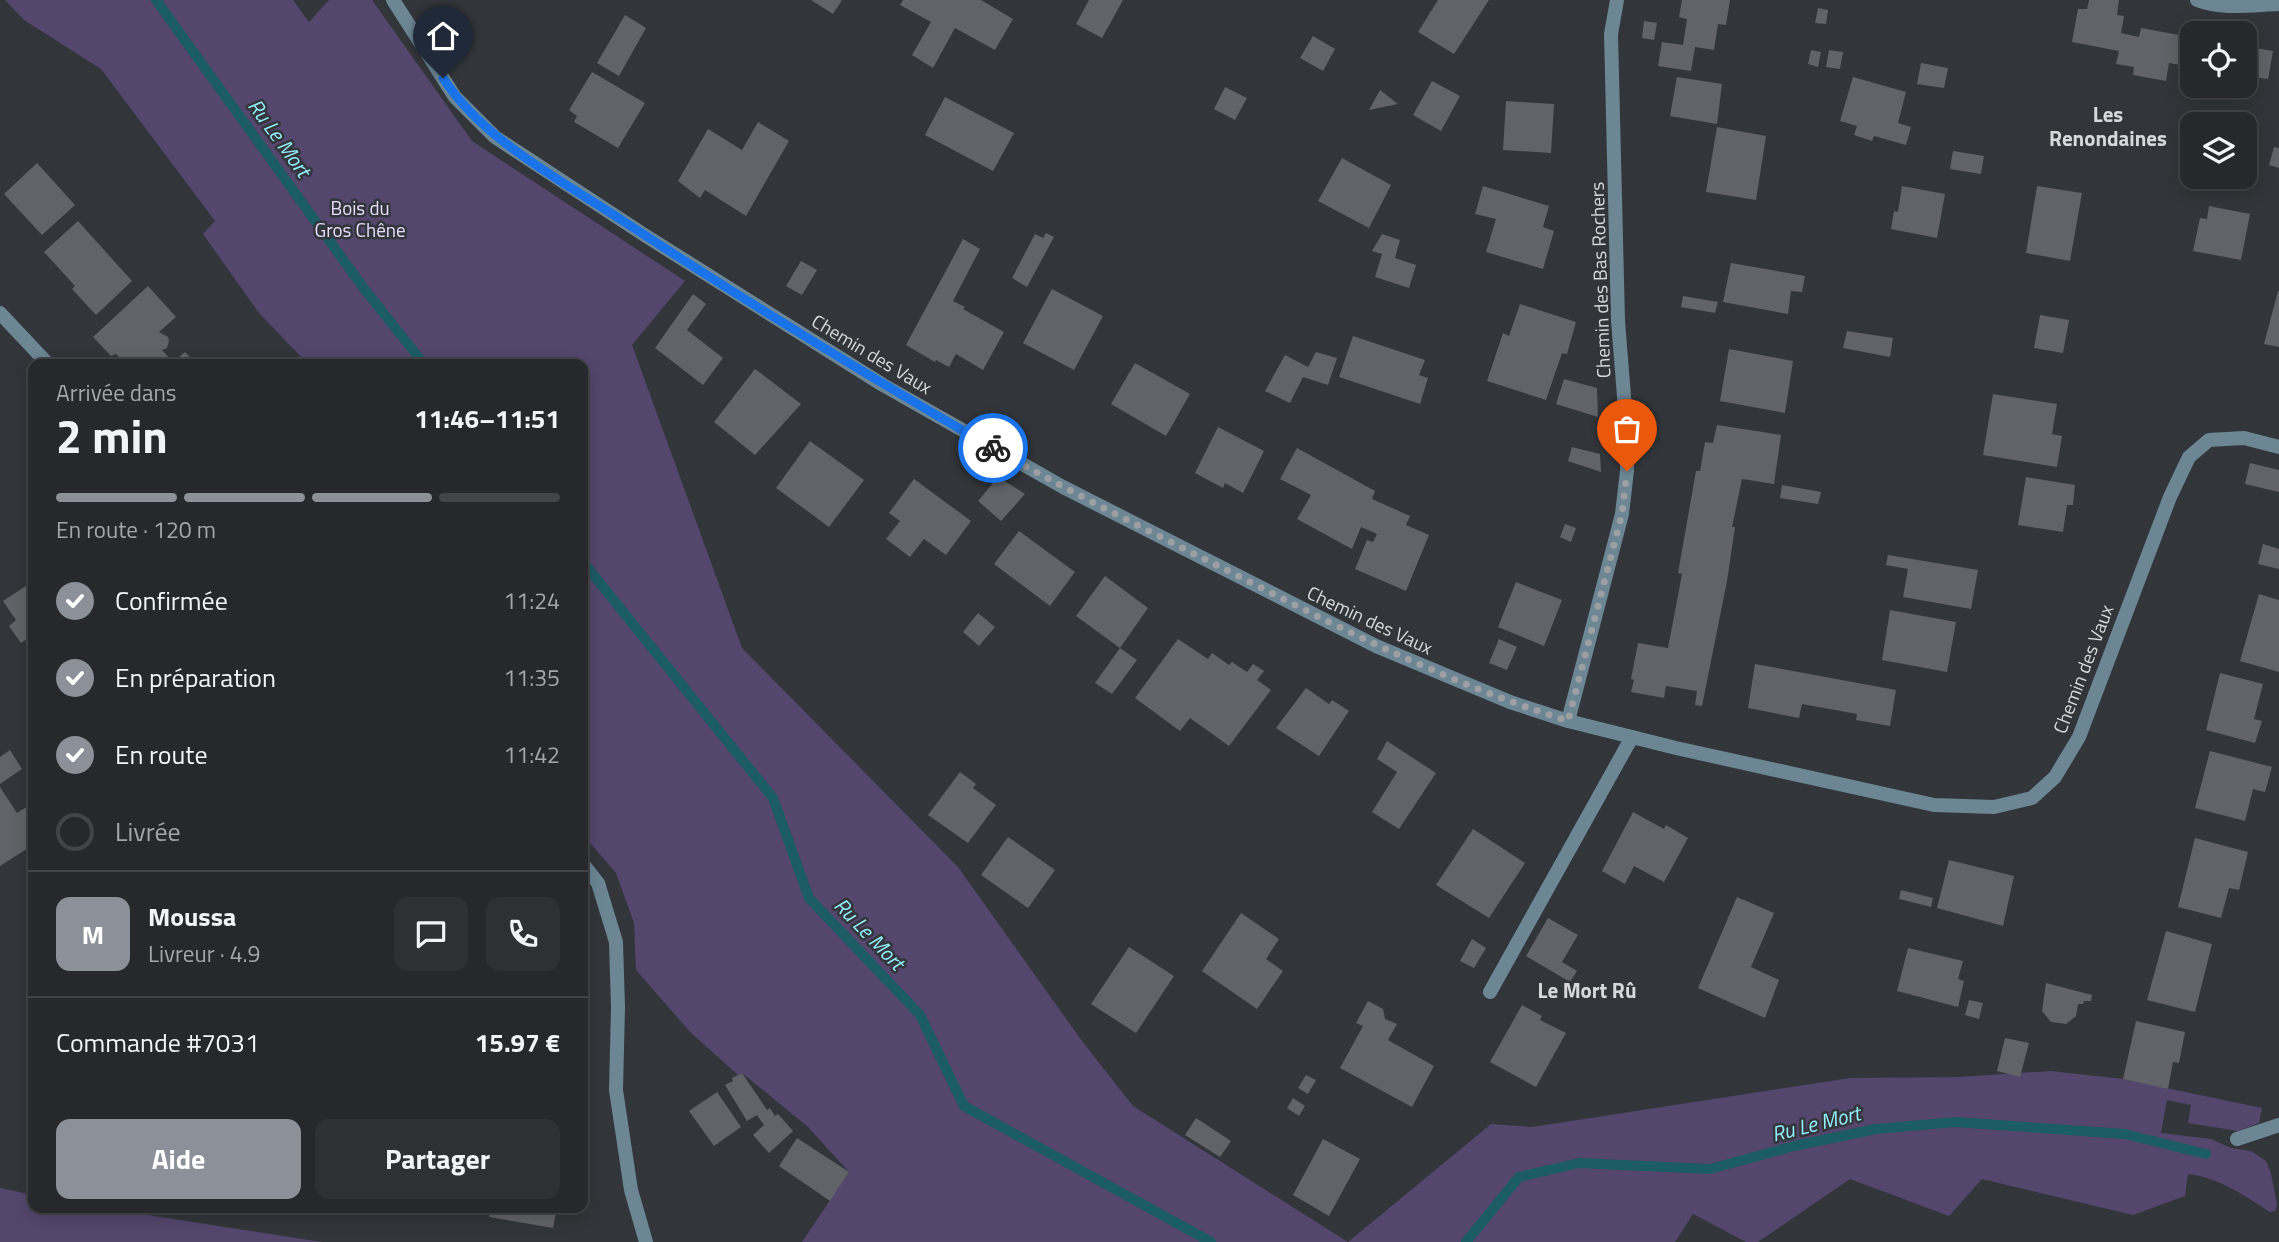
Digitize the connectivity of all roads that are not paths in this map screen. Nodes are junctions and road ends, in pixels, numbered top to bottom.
1 (393, 0) edge
2 (1617, 0) edge
3 (2197, 0) edge
4 (2279, 4) edge
5 (0, 313) edge
6 (43, 359) edge
7 (2279, 447) edge
8 (1568, 721) junction
9 (1632, 737) junction
10 (588, 870) edge
11 (1490, 992) dead end
12 (2279, 1125) edge
13 (2237, 1139) dead end
14 (646, 1242) edge

1 - 8 street, Chemin des Vaux
2 - 8 street, Chemin des Bas Rochers
3 - 4 street
5 - 6 street
7 - 9 street, Chemin des Vaux
8 - 9 street, Chemin des Vaux
9 - 11 street
10 - 14 street
12 - 13 street

